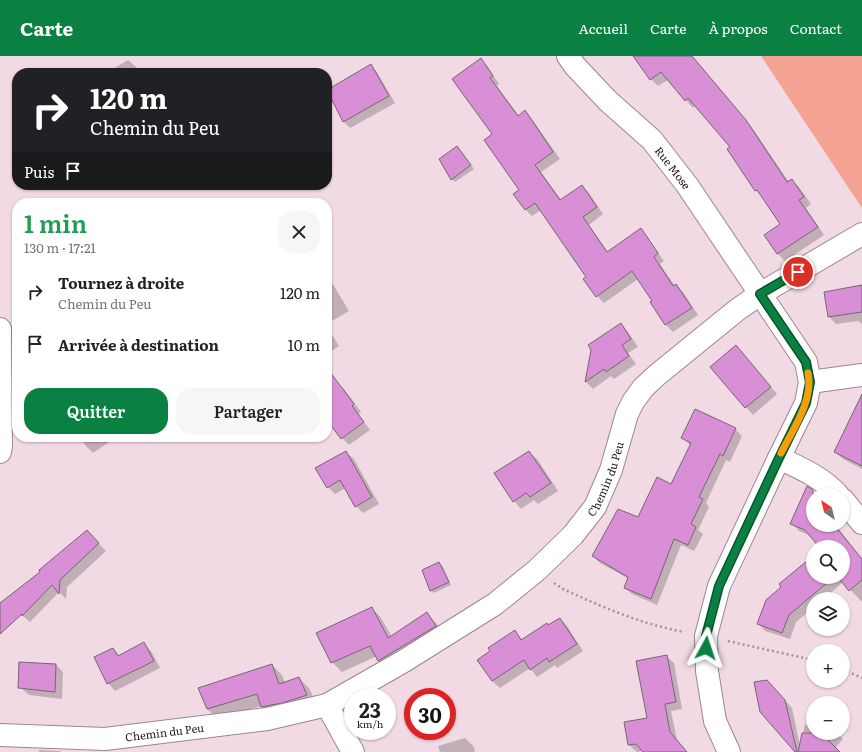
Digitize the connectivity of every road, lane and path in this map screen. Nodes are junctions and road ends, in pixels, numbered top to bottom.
1 (568, 56) edge
2 (862, 234) edge
3 (760, 294) junction
4 (0, 328) edge
5 (862, 375) edge
6 (810, 382) junction
7 (0, 452) edge
8 (779, 458) junction
9 (832, 488) edge
10 (850, 508) edge
11 (862, 523) edge
12 (537, 570) junction
13 (706, 636) junction
14 (806, 658) edge
15 (850, 672) edge
16 (862, 678) edge
17 (327, 705) junction
18 (0, 735) edge
19 (353, 752) edge
20 (729, 752) edge

1 - 3 street, Rue Mose
2 - 3 street, Chemin du Peu
3 - 6 street, Rue Mose
3 - 12 street, Chemin du Peu
4 - 7 street
5 - 6 street
6 - 8 street
8 - 9 street
8 - 13 street
10 - 11 street
12 - 13 path
12 - 17 street, Chemin du Peu
13 - 14 path
13 - 20 street
15 - 16 path
17 - 18 street, Chemin du Peu
17 - 19 street

